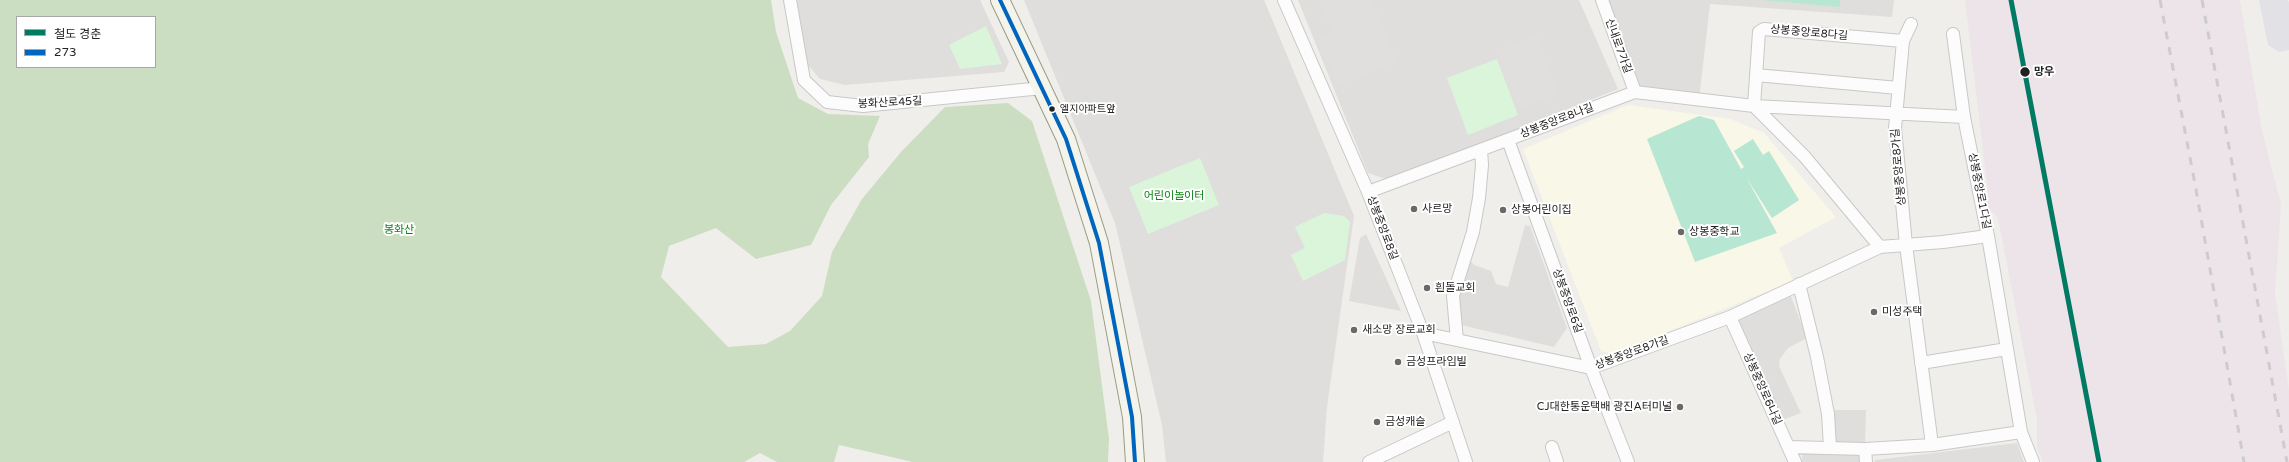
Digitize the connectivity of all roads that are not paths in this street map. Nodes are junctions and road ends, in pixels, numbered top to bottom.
1 (790, 0) edge
2 (1000, 0) edge
3 (1284, 0) edge
4 (1602, 0) edge
5 (1911, 24) dead end
6 (1953, 34) dead end
7 (1903, 41) junction
8 (1756, 75) junction
9 (1042, 88) junction
10 (1898, 88) junction
11 (1635, 92) junction
12 (1754, 106) junction
13 (1895, 112) junction
14 (1964, 117) junction
15 (1508, 140) junction
16 (1481, 150) junction
17 (1368, 192) junction
18 (1988, 236) junction
19 (1906, 245) junction
20 (1880, 247) junction
21 (1799, 284) junction
22 (1730, 317) junction
23 (1423, 333) junction
24 (1457, 340) junction
25 (2007, 349) junction
26 (1922, 363) junction
27 (1591, 368) junction
28 (1453, 422) junction
29 (2021, 432) junction
30 (1932, 445) junction
31 (1552, 447) dead end
32 (1788, 447) junction
33 (1830, 447) junction
34 (1865, 449) junction
35 (1135, 462) edge
36 (1369, 462) edge
37 (1466, 462) edge
38 (1557, 462) edge
39 (1628, 462) edge
40 (1794, 462) edge
41 (1866, 462) edge
42 (2033, 462) edge

1 - 9 street, 봉화산로45길
2 - 9 main road
3 - 17 street, 상봉중앙로8길
4 - 11 street, 신내로7가길
5 - 7 street
6 - 14 street, 상봉중앙로1다길
7 - 8 street, 상봉중앙로8다길
7 - 10 street
8 - 10 street
8 - 12 street, 상봉중앙로8다길
9 - 35 main road
10 - 13 street
11 - 12 street, 상봉중앙로8나길
11 - 15 street, 상봉중앙로8나길
12 - 13 street, 상봉중앙로8나길
12 - 20 street
13 - 14 street, 상봉중앙로8나길
13 - 19 street, 상봉중앙로8가길
14 - 18 street, 상봉중앙로1다길
15 - 16 street, 상봉중앙로8나길
15 - 27 street, 상봉중앙로6길
16 - 17 street, 상봉중앙로8나길
16 - 24 street
17 - 23 street, 상봉중앙로8길
18 - 19 street, 상봉중앙로8가길
18 - 25 street, 상봉중앙로1다길
19 - 20 street, 상봉중앙로8가길
19 - 26 street, 상봉중앙로8가길
20 - 21 street, 상봉중앙로8가길
21 - 22 street, 상봉중앙로8가길
21 - 33 street
22 - 27 street, 상봉중앙로8가길
22 - 32 street, 상봉중앙로6나길
23 - 24 street, 상봉중앙로8가길
23 - 28 street, 상봉중앙로8길
24 - 27 street, 상봉중앙로8가길
25 - 26 street
25 - 29 street, 상봉중앙로1다길
26 - 30 street, 상봉중앙로8가길
27 - 39 street, 상봉중앙로6길
28 - 36 street
28 - 37 street, 상봉중앙로8길
29 - 30 street
29 - 42 street, 상봉중앙로1다길
30 - 34 street
31 - 38 street
32 - 33 street
32 - 40 street, 상봉중앙로6나길
33 - 34 street
34 - 41 street

